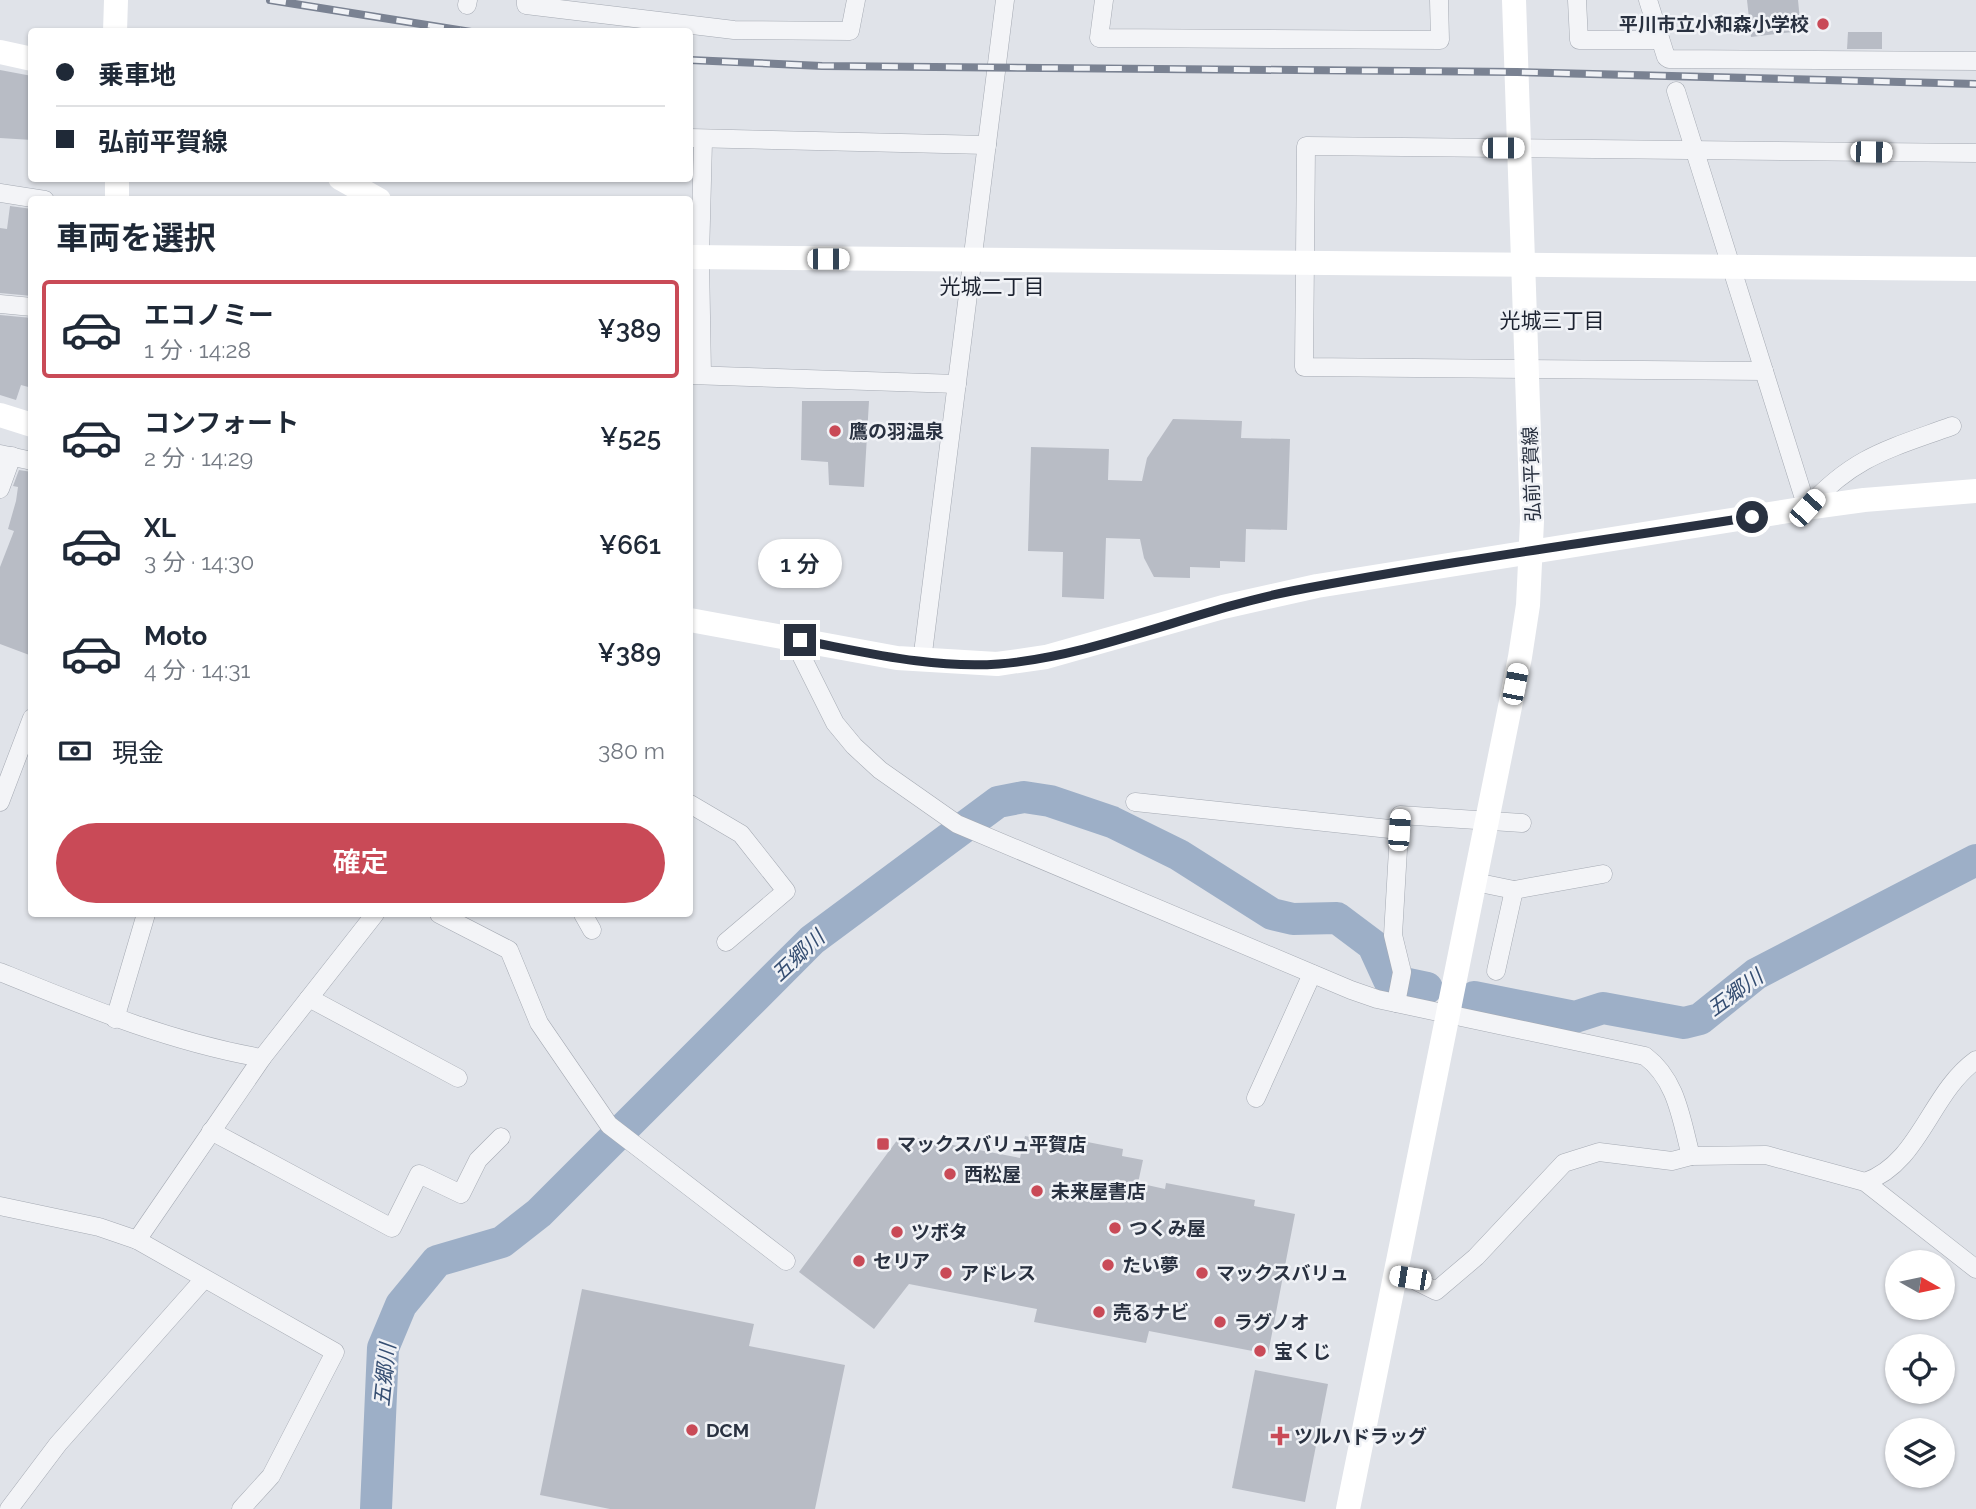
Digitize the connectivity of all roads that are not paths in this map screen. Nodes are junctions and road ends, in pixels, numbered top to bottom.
1 (116, 0) edge
2 (526, 0) edge
3 (856, 0) edge
4 (1005, 0) edge
5 (1104, 0) edge
6 (1439, 0) edge
7 (1514, 0) edge
8 (1577, 0) edge
9 (1648, 0) edge
10 (115, 28) edge
11 (1660, 40) junction
12 (0, 52) edge
13 (28, 57) edge
14 (1976, 61) edge
15 (1676, 90) dead end
16 (696, 139) edge
17 (987, 145) junction
18 (1519, 148) junction
19 (1695, 150) junction
20 (1976, 153) edge
21 (347, 182) edge
22 (0, 193) edge
23 (372, 196) edge
24 (28, 197) edge
25 (695, 258) edge
26 (973, 260) junction
27 (1305, 263) junction
28 (1523, 265) junction
29 (1732, 267) junction
30 (1976, 269) edge
31 (0, 304) edge
32 (28, 307) edge
33 (1527, 366) junction
34 (1764, 371) junction
35 (696, 375) edge
36 (957, 384) junction
37 (0, 415) edge
38 (28, 424) edge
39 (1952, 426) dead end
40 (6, 455) edge
41 (28, 460) edge
42 (0, 489) edge
43 (1976, 491) edge
44 (1807, 508) junction
45 (1532, 552) junction
46 (693, 621) edge
47 (800, 640) junction
48 (922, 661) junction
49 (28, 728) edge
50 (0, 747) edge
51 (17, 756) junction
52 (0, 802) edge
53 (1135, 802) dead end
54 (693, 806) edge
55 (1488, 821) junction
56 (1522, 823) dead end
57 (1399, 830) junction
58 (1603, 874) dead end
59 (1475, 882) junction
60 (1514, 890) junction
61 (145, 917) edge
62 (373, 917) edge
63 (445, 917) edge
64 (585, 917) edge
65 (592, 930) dead end
66 (726, 942) dead end
67 (1496, 971) dead end
68 (0, 972) edge
69 (1312, 974) junction
70 (1397, 997) junction
71 (309, 998) junction
72 (1448, 1014) junction
73 (115, 1019) junction
74 (262, 1058) junction
75 (1976, 1060) edge
76 (458, 1077) dead end
77 (1256, 1098) dead end
78 (211, 1131) junction
79 (501, 1138) dead end
80 (1691, 1156) junction
81 (1866, 1182) junction
82 (0, 1206) edge
83 (137, 1240) junction
84 (786, 1261) dead end
85 (1976, 1269) edge
86 (1395, 1276) junction
87 (204, 1279) junction
88 (9, 1509) edge
89 (241, 1509) edge
90 (1348, 1509) edge

1 - 10 street
2 - 3 street
4 - 17 street
5 - 6 street
7 - 18 street, 弘前平賀線
8 - 11 street
9 - 11 street
11 - 14 street
12 - 13 street
15 - 19 street
16 - 17 street
16 - 25 street
17 - 26 street
18 - 19 street
18 - 27 street
18 - 28 street, 弘前平賀線
19 - 20 street
19 - 29 street
21 - 23 street
22 - 24 street
25 - 26 street
25 - 35 street
26 - 27 street
26 - 36 street
27 - 28 street
27 - 33 street
28 - 29 street
28 - 33 street, 弘前平賀線
29 - 30 street
29 - 34 street
31 - 32 street
33 - 34 street
33 - 45 street, 弘前平賀線
34 - 44 street
35 - 36 street
36 - 48 street
37 - 38 street
39 - 44 street
40 - 41 street
40 - 42 street
43 - 44 street
44 - 45 street
45 - 48 street
45 - 55 street, 弘前平賀線
46 - 47 street
47 - 48 street
47 - 69 street
49 - 51 street
50 - 51 street
51 - 52 street
53 - 57 street
54 - 66 street
55 - 56 street
55 - 57 street
55 - 59 street, 弘前平賀線
57 - 70 street
58 - 60 street
59 - 60 street
59 - 72 street, 弘前平賀線
60 - 67 street
61 - 73 street
62 - 71 street
63 - 84 street
64 - 65 street
68 - 73 street
69 - 70 street
69 - 77 street
70 - 72 street
71 - 74 street
71 - 76 street
72 - 80 street
72 - 86 street, 弘前平賀線
73 - 74 street
74 - 78 street
75 - 81 street
78 - 79 street
78 - 83 street
80 - 81 street
80 - 86 street
81 - 85 street
82 - 83 street
83 - 87 street
86 - 90 street, 弘前平賀線
87 - 88 street
87 - 89 street

